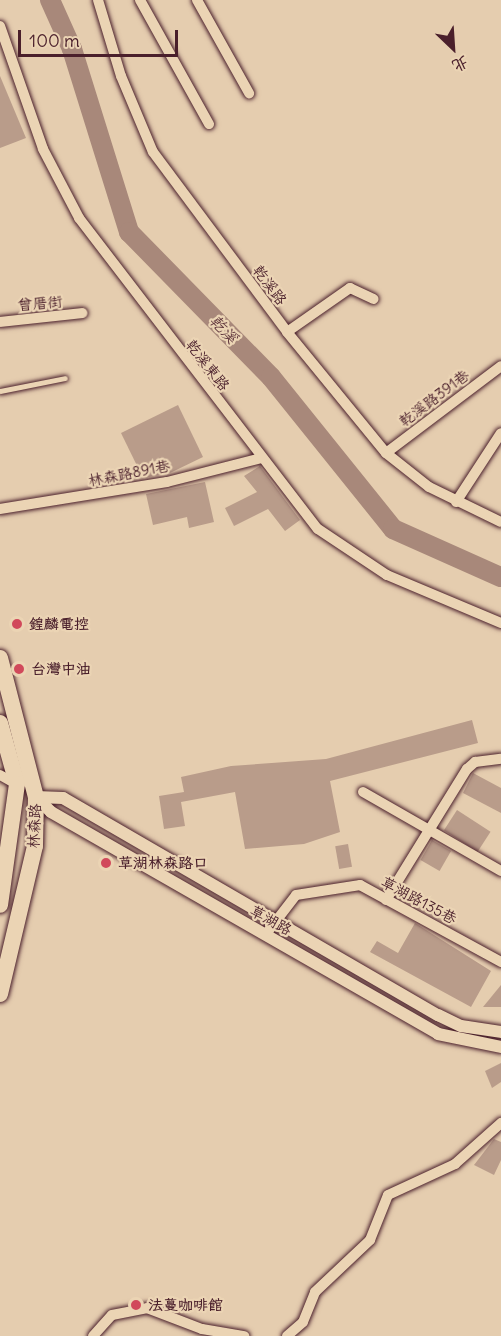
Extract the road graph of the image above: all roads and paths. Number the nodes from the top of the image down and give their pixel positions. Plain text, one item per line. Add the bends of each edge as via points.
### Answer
1 (98, 0) edge
2 (140, 0) edge
3 (196, 0) edge
4 (0, 26) edge
5 (249, 93) dead end
6 (208, 124) dead end
7 (374, 299) dead end
8 (83, 313) dead end
9 (0, 322) edge
10 (287, 332) junction
11 (501, 366) edge
12 (65, 378) dead end
13 (0, 391) edge
14 (501, 433) edge
15 (386, 453) junction
16 (262, 458) junction
17 (456, 502) junction
18 (0, 509) edge
19 (501, 522) edge
20 (501, 623) edge
21 (0, 658) edge
22 (0, 723) edge
23 (501, 759) edge
24 (0, 775) edge
25 (17, 784) junction
26 (363, 792) dead end
27 (36, 797) junction
28 (431, 831) junction
29 (501, 871) edge
30 (387, 900) junction
31 (0, 905) edge
32 (275, 923) junction
33 (266, 934) junction
34 (501, 962) edge
35 (0, 994) edge
36 (501, 1032) edge
37 (501, 1047) edge
38 (501, 1123) edge
39 (93, 1336) edge
40 (244, 1336) edge
41 (287, 1336) edge

1 - 10 street, 乾溪路 via 121,76 153,152
2 - 6 street
3 - 5 street
4 - 16 street, 乾溪東路 via 43,149 79,218
7 - 10 street via 350,288
8 - 9 street, 曾厝街
10 - 15 street, 乾溪路
11 - 15 street, 乾溪路391巷
12 - 13 lane via 17,392
14 - 17 street
15 - 17 street, 乾溪路
16 - 18 street, 林森路891巷 via 167,482
16 - 20 street, 乾溪東路 via 318,529 387,575
17 - 19 street, 乾溪路
21 - 27 main road, 林森路
22 - 25 main road, 林森路
23 - 28 street via 475,762 467,769
24 - 25 street, 草湖路
25 - 27 street, 草湖路
25 - 31 main road, 林森路
26 - 28 street
27 - 32 street, 草湖路 via 63,798
27 - 33 street, 草湖路 via 51,812
27 - 35 main road, 林森路 via 35,846
28 - 29 street
28 - 30 street
30 - 32 street, 草湖路135巷 via 360,885 339,885 296,895
30 - 34 street, 草湖路135巷
32 - 33 street, 草湖路135巷
32 - 36 street, 草湖路 via 438,1015 461,1026
33 - 37 street, 草湖路 via 438,1034
38 - 41 street via 455,1164 388,1195 370,1240 315,1292 303,1322
39 - 40 street via 112,1315 147,1308 202,1329

